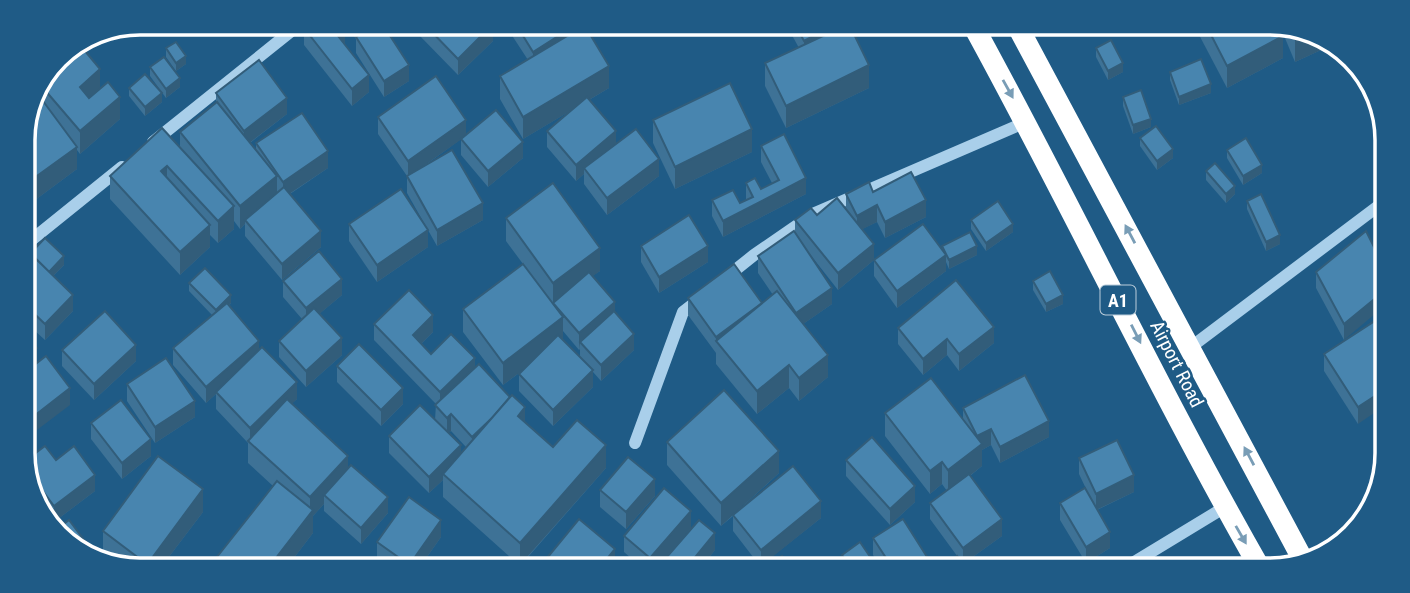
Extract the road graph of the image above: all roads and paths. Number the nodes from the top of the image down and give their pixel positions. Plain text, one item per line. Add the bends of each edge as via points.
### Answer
1 (286, 35) edge
2 (978, 35) edge
3 (1022, 35) edge
4 (1026, 122) junction
5 (141, 152) edge
6 (130, 160) edge
7 (1375, 209) edge
8 (35, 237) edge
9 (1191, 347) junction
10 (635, 443) dead end
11 (1225, 507) junction
12 (1299, 554) edge
13 (1141, 558) edge
14 (1254, 558) edge

1 - 5 street
2 -> 4 highway, Airport Road / A1
9 -> 3 highway, Airport Road / A1
4 - 10 street via 815,213 684,312
4 -> 11 highway, Airport Road / A1
6 - 8 street
7 - 9 street
12 -> 9 highway, Airport Road / A1
11 - 13 street
11 -> 14 highway, Airport Road / A1

